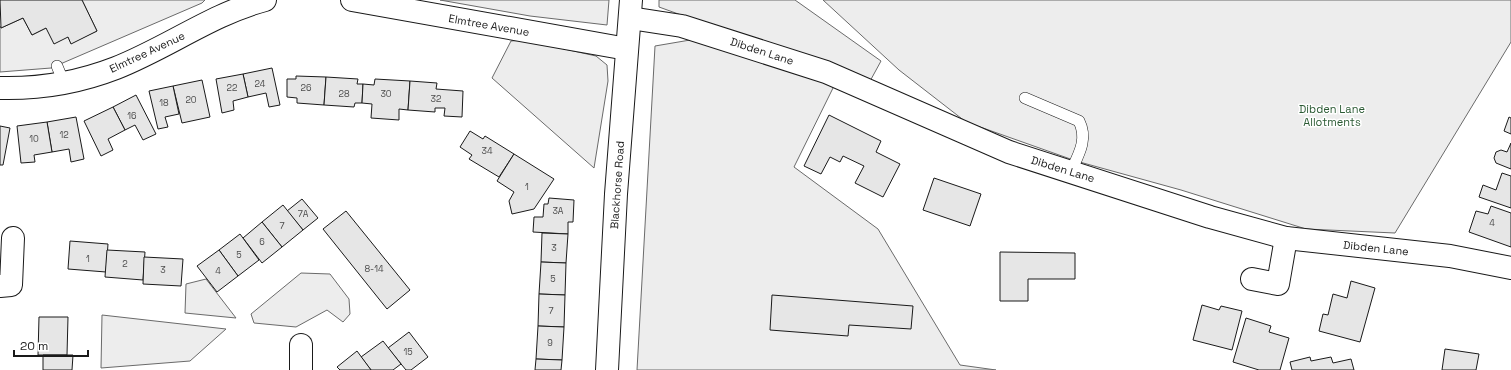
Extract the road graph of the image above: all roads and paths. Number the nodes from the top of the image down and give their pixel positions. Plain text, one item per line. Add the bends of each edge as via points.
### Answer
1 (265, 0) edge
2 (352, 0) edge
3 (630, 9) edge
4 (627, 49) junction
5 (0, 88) edge
6 (1025, 98) dead end
7 (1071, 171) junction
8 (13, 238) dead end
9 (1286, 238) junction
10 (1511, 268) edge
11 (1252, 279) dead end
12 (0, 286) edge
13 (301, 345) dead end
14 (301, 370) edge
15 (607, 370) edge

1 - 5 street, Elmtree Avenue via 242,6 116,68 60,75 16,88
2 - 4 street, Elmtree Avenue
3 - 4 street, Blackhorse Road
3 - 7 street, Dibden Lane via 826,72 1009,152
4 - 15 street, Blackhorse Road
6 - 7 lane via 1079,121 1084,131 1083,140
7 - 9 street, Dibden Lane via 1210,217
8 - 12 street via 11,285
9 - 10 street, Dibden Lane via 1450,256
9 - 11 street via 1278,284
13 - 14 street

